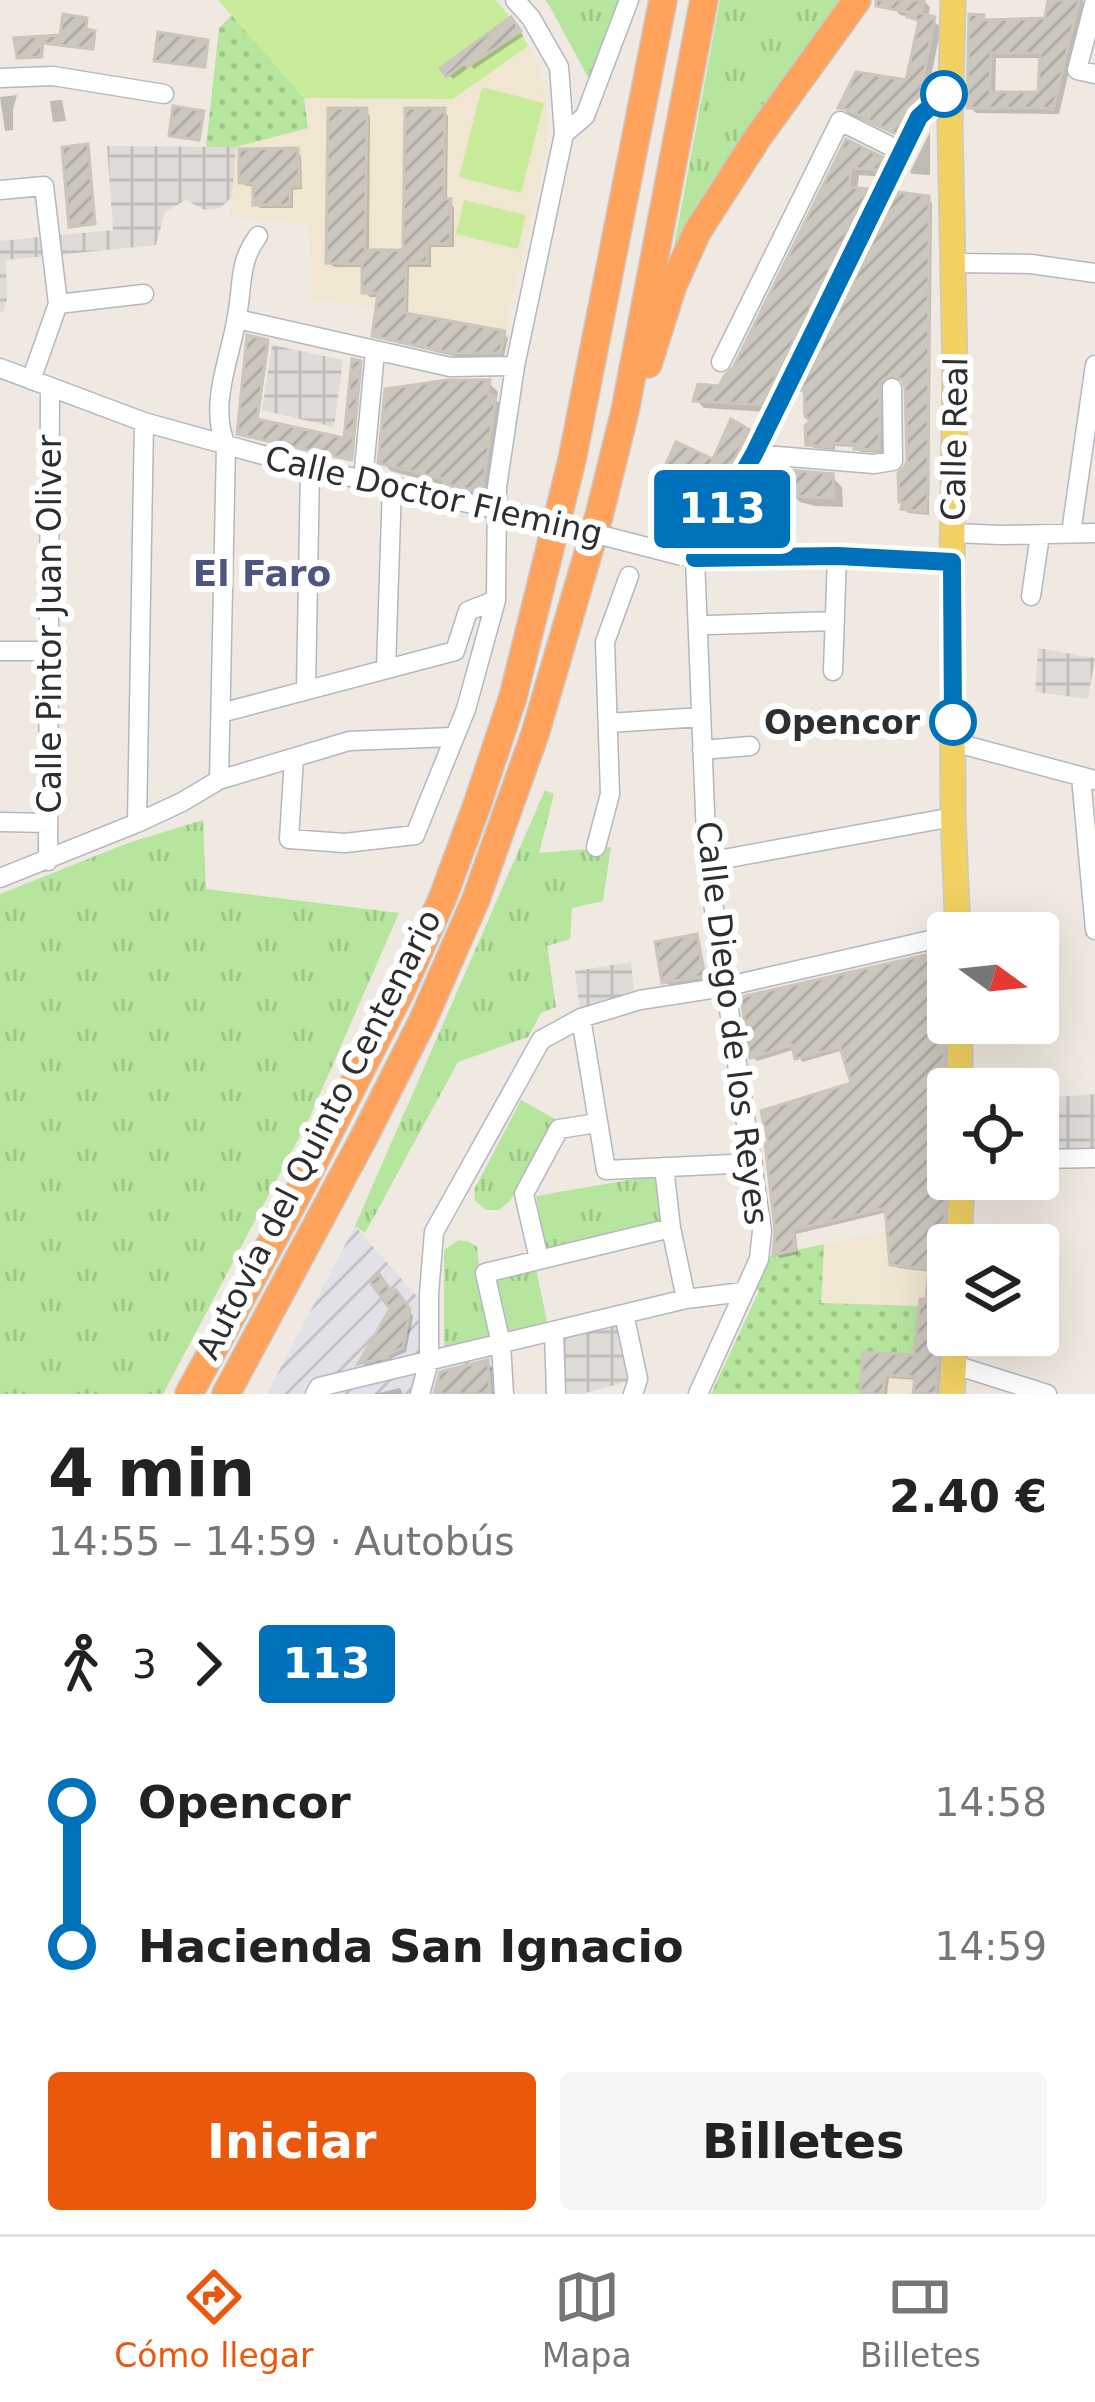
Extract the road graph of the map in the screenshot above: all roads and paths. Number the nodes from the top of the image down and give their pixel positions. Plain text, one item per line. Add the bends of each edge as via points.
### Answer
1 (515, 0) edge
2 (629, 0) edge
3 (663, 0) edge
4 (704, 0) edge
5 (856, 0) edge
6 (869, 0) edge
7 (1094, 0) edge
8 (952, 8) edge
9 (833, 32) junction
10 (1086, 72) edge
11 (0, 78) edge
12 (950, 89) junction
13 (164, 94) dead end
14 (919, 117) junction
15 (950, 127) junction
16 (564, 134) junction
17 (902, 152) junction
18 (0, 190) edge
19 (258, 236) dead end
20 (953, 263) junction
21 (1095, 273) edge
22 (145, 294) dead end
23 (58, 304) junction
24 (237, 319) junction
25 (375, 352) junction
26 (721, 362) dead end
27 (1095, 365) edge
28 (515, 366) junction
29 (0, 368) edge
30 (31, 380) junction
31 (50, 388) junction
32 (892, 388) dead end
33 (625, 411) junction
34 (1092, 416) edge
35 (143, 422) junction
36 (226, 445) junction
37 (754, 454) junction
38 (310, 468) junction
39 (363, 480) junction
40 (392, 487) junction
41 (506, 512) junction
42 (953, 532) junction
43 (1070, 533) junction
44 (1095, 533) edge
45 (1040, 536) junction
46 (838, 556) junction
47 (689, 557) junction
48 (952, 562) junction
49 (629, 576) dead end
50 (1031, 596) dead end
51 (496, 600) junction
52 (835, 621) junction
53 (708, 625) dead end
54 (49, 650) junction
55 (0, 651) edge
56 (386, 668) junction
57 (833, 671) dead end
58 (306, 688) junction
59 (220, 713) junction
60 (701, 717) junction
61 (608, 723) junction
62 (453, 737) junction
63 (953, 742) junction
64 (750, 746) dead end
65 (702, 749) junction
66 (294, 758) junction
67 (1088, 778) edge
68 (219, 779) junction
69 (953, 817) junction
70 (0, 822) edge
71 (48, 823) junction
72 (137, 823) junction
73 (596, 847) dead end
74 (48, 861) junction
75 (706, 862) junction
76 (0, 878) edge
77 (957, 912) edge
78 (1095, 930) edge
79 (927, 940) edge
80 (724, 987) junction
81 (581, 1018) junction
82 (597, 1123) junction
83 (1095, 1158) edge
84 (1059, 1159) edge
85 (753, 1162) junction
86 (664, 1167) junction
87 (670, 1228) junction
88 (539, 1259) junction
89 (743, 1292) junction
90 (686, 1299) junction
91 (624, 1314) junction
92 (554, 1332) junction
93 (500, 1344) junction
94 (955, 1356) edge
95 (429, 1360) junction
96 (955, 1365) junction
97 (189, 1394) edge
98 (226, 1394) edge
99 (315, 1394) edge
100 (420, 1394) edge
101 (504, 1394) edge
102 (556, 1394) edge
103 (633, 1394) edge
104 (698, 1394) edge
105 (952, 1394) edge
106 (1047, 1394) edge

1 - 16 street via 559,68
2 - 16 street via 585,116
3 - 97 highway, Autovía del Quinto Centenario via 567,481 477,805 401,992
4 - 33 highway, Autovía del Quinto Centenario
5 - 9 highway
6 - 9 highway
7 - 10 street
8 - 12 main road, Calle Real
9 - 33 highway via 697,232
11 - 13 street via 53,76
12 - 14 street
12 - 15 main road, Calle Real
14 - 15 street via 938,113
14 - 17 street
15 - 20 main road, Calle Real
16 - 28 street
17 - 26 street via 840,121
17 - 37 street
18 - 23 street via 44,186
19 - 24 street via 244,254
20 - 21 street
20 - 42 main road, Calle Real
22 - 23 street
23 - 30 street
24 - 25 street
24 - 36 street via 223,373
25 - 28 street via 450,367
25 - 39 street
27 - 34 street
28 - 41 street via 497,488
29 - 30 street, Calle Doctor Fleming
30 - 31 street, Calle Doctor Fleming
31 - 35 street, Calle Doctor Fleming
31 - 54 street, Calle Pintor Juan Oliver
32 - 37 street via 893,461
33 - 98 highway, Autovía del Quinto Centenario via 535,734 476,899 363,1139
34 - 43 street
35 - 36 street, Calle Doctor Fleming
35 - 72 street
36 - 38 street, Calle Doctor Fleming
36 - 59 street
37 - 47 street
38 - 39 street, Calle Doctor Fleming
38 - 58 street
39 - 40 street, Calle Doctor Fleming
40 - 41 street, Calle Doctor Fleming
40 - 56 street
41 - 47 street, Calle Doctor Fleming, bridge
41 - 51 street
42 - 45 street
42 - 48 main road, Calle Real
43 - 44 street
43 - 45 street
45 - 50 street
46 - 47 street, Calle Doctor Fleming
46 - 48 street, Calle Doctor Fleming
46 - 52 street
47 - 60 street, Calle Diego de los Reyes
48 - 63 main road, Calle Real
49 - 61 street via 605,642
51 - 56 street via 467,611 455,651
51 - 62 street
52 - 53 street
52 - 57 street
54 - 55 street
54 - 71 street, Calle Pintor Juan Oliver
56 - 58 street
58 - 59 street
59 - 68 street
60 - 61 street
60 - 65 street, Calle Diego de los Reyes
61 - 73 street via 610,794
62 - 66 street via 349,741
62 - 66 street via 415,835 289,838
63 - 67 street
63 - 69 main road, Calle Real
64 - 65 street
65 - 75 street, Calle Diego de los Reyes
66 - 68 street
67 - 78 street
68 - 72 street
69 - 75 street
69 - 77 main road, Calle Real
70 - 71 street
71 - 74 street, Calle Pintor Juan Oliver
72 - 74 street
74 - 76 street
75 - 80 street, Calle Diego de los Reyes
79 - 80 street
80 - 81 street
80 - 85 street, Calle Diego de los Reyes
81 - 82 street
81 - 95 street via 541,1040 434,1232
82 - 86 street via 606,1170
82 - 88 street via 559,1129 524,1194
83 - 84 street
85 - 86 street
85 - 89 street, Calle Diego de los Reyes via 762,1231
86 - 87 street
87 - 88 street
87 - 90 street
88 - 93 street via 484,1273
89 - 90 street
89 - 104 street, Calle Diego de los Reyes
90 - 91 street
91 - 92 street
91 - 103 street via 638,1379
92 - 93 street
92 - 102 street
93 - 95 street
93 - 101 street
94 - 96 main road
95 - 99 street
95 - 100 street
96 - 105 main road
96 - 106 street

